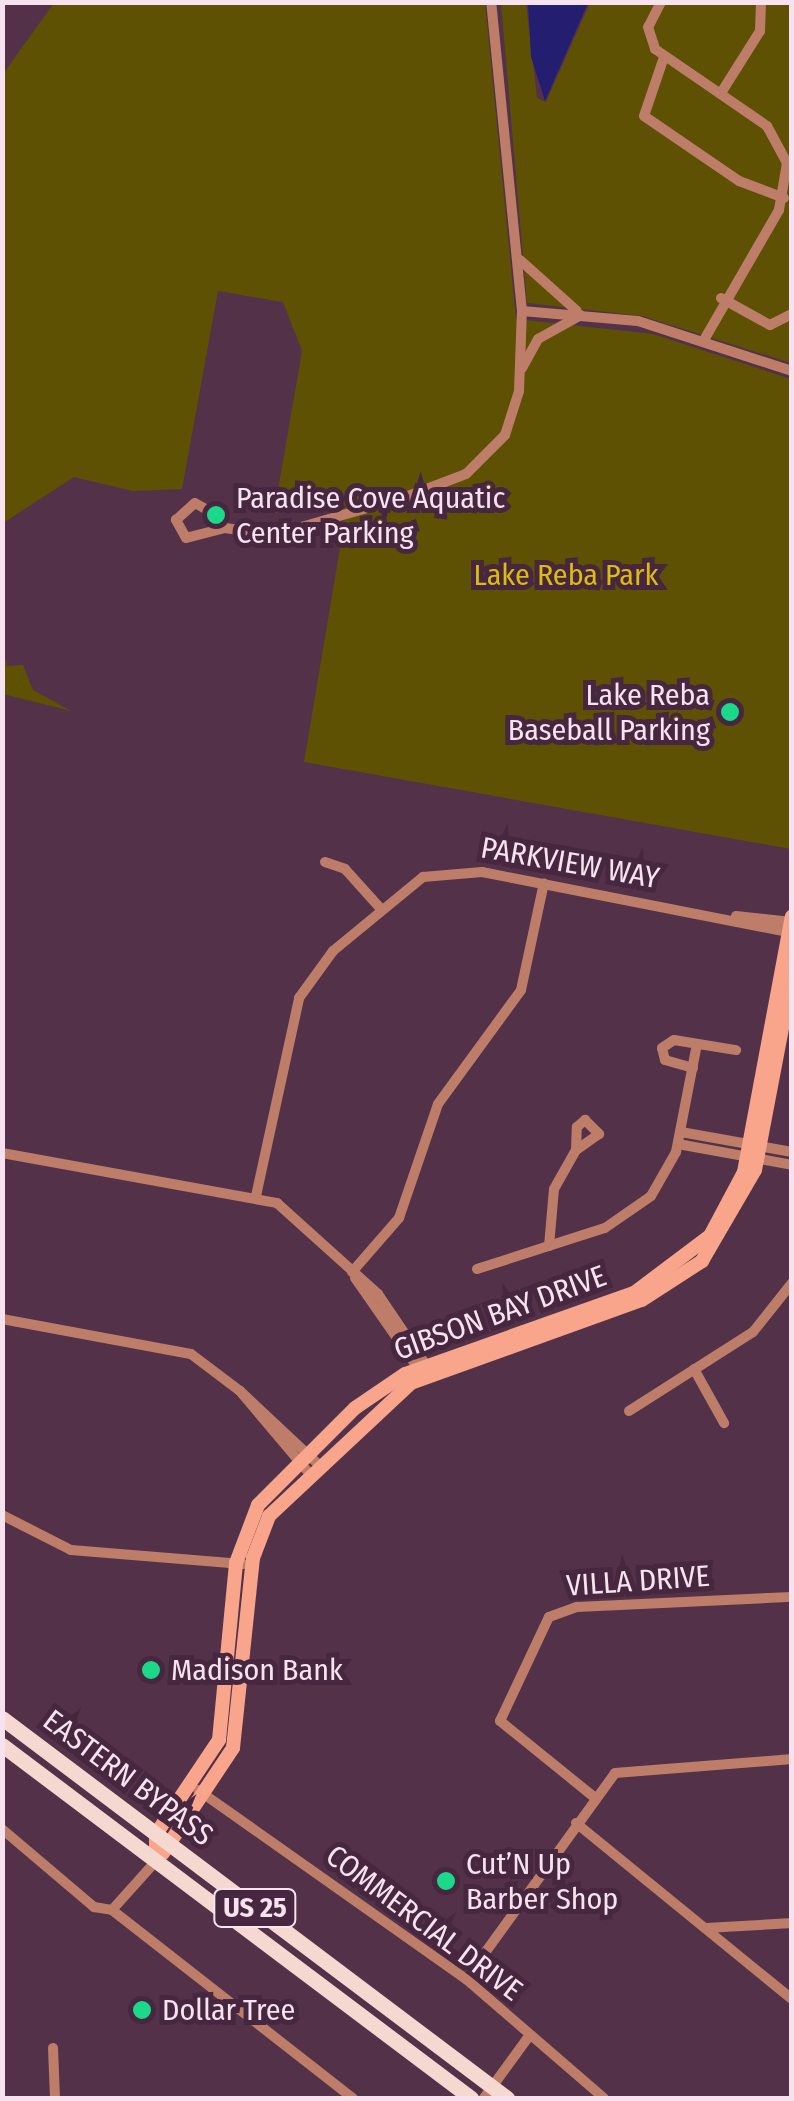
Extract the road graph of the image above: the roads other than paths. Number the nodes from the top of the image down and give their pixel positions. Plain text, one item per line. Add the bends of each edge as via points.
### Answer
1 (491, 2) edge
2 (662, 2) edge
3 (761, 2) edge
4 (664, 57) junction
5 (721, 93) junction
6 (787, 193) edge
7 (520, 259) junction
8 (721, 298) junction
9 (522, 311) junction
10 (582, 314) junction
11 (792, 314) edge
12 (704, 340) junction
13 (521, 370) junction
14 (792, 371) edge
15 (225, 528) junction
16 (325, 862) dead end
17 (544, 884) junction
18 (382, 909) junction
19 (791, 925) edge
20 (792, 976) edge
21 (697, 1044) junction
22 (736, 1050) dead end
23 (693, 1068) junction
24 (680, 1138) junction
25 (576, 1150) dead end
26 (754, 1151) junction
27 (792, 1152) edge
28 (2, 1153) edge
29 (792, 1165) edge
30 (256, 1196) junction
31 (550, 1246) junction
32 (477, 1269) dead end
33 (352, 1272) junction
34 (792, 1283) edge
35 (2, 1319) edge
36 (694, 1369) junction
37 (425, 1370) junction
38 (629, 1410) dead end
39 (724, 1423) dead end
40 (302, 1456) junction
41 (314, 1468) junction
42 (2, 1515) edge
43 (236, 1563) junction
44 (252, 1565) junction
45 (792, 1597) edge
46 (2, 1718) edge
47 (2, 1745) edge
48 (792, 1760) edge
49 (200, 1791) junction
50 (594, 1797) junction
51 (576, 1823) junction
52 (2, 1829) edge
53 (163, 1839) junction
54 (156, 1861) junction
55 (112, 1910) junction
56 (792, 1923) edge
57 (706, 1928) junction
58 (466, 1979) junction
59 (792, 1999) edge
60 (529, 2036) junction
61 (54, 2048) dead end
62 (488, 2093) edge
63 (55, 2098) edge
64 (353, 2098) edge
65 (471, 2098) edge
66 (507, 2098) edge
67 (604, 2098) edge

1 - 7 street
2 - 4 street via 648,35
3 - 5 street via 760,30
4 - 5 street
4 - 6 street via 644,116 740,181
5 - 6 street via 775,135
6 - 8 street
7 - 9 street
7 - 10 street
8 - 11 street via 770,325
8 - 12 street
9 - 10 street
9 - 13 street
10 - 12 street
10 - 13 street via 538,339
12 - 14 street
13 - 15 street via 505,435 466,474 300,530
15 - 15 street via 193,540 177,528 178,514 201,504
16 - 18 street via 345,869
17 - 18 street, PARKVIEW WAY via 436,872
17 - 19 street, PARKVIEW WAY
17 - 33 street via 521,990 438,1104 399,1218
18 - 30 street, PARKVIEW WAY via 299,998
19 - 26 street, GIBSON BAY DRIVE
20 - 26 street, GIBSON BAY DRIVE
21 - 22 street
21 - 23 street
21 - 23 street via 669,1041 661,1052
23 - 24 street
24 - 26 street
24 - 31 street via 642,1205
25 - 31 street via 554,1188
26 - 27 street
26 - 29 street
26 - 37 street, GIBSON BAY DRIVE via 725,1234 674,1283
28 - 30 street
30 - 33 street via 290,1211
31 - 32 street
33 - 37 street via 404,1324
34 - 36 street via 754,1332
35 - 40 street via 178,1349 240,1391
36 - 38 street
36 - 39 street
37 - 40 street, GIBSON BAY DRIVE
37 - 41 street, GIBSON BAY DRIVE
40 - 41 street
40 - 43 street, GIBSON BAY DRIVE via 258,1504
41 - 44 street, GIBSON BAY DRIVE via 269,1516
42 - 43 street via 71,1550
43 - 44 street
43 - 49 street, GIBSON BAY DRIVE via 222,1726
44 - 49 street, GIBSON BAY DRIVE via 238,1732
45 - 50 street, VILLA DRIVE via 549,1616 502,1707 502,1726
46 - 53 main road, EASTERN BYPASS / US 25
47 - 54 main road, EASTERN BYPASS / US 25
48 - 50 street via 625,1769
49 - 53 street, GIBSON BAY DRIVE
49 - 58 street, COMMERCIAL DRIVE
50 - 51 street
51 - 57 street
51 - 58 street
52 - 55 street via 79,1899
53 - 54 street, GIBSON BAY DRIVE
53 - 62 main road, EASTERN BYPASS / US 25
54 - 55 street
54 - 65 main road, EASTERN BYPASS / US 25
55 - 64 street
56 - 57 street
57 - 59 street
58 - 60 street, COMMERCIAL DRIVE
60 - 62 street
60 - 67 street, COMMERCIAL DRIVE
61 - 63 street
62 - 66 main road, EASTERN BYPASS / US 25

